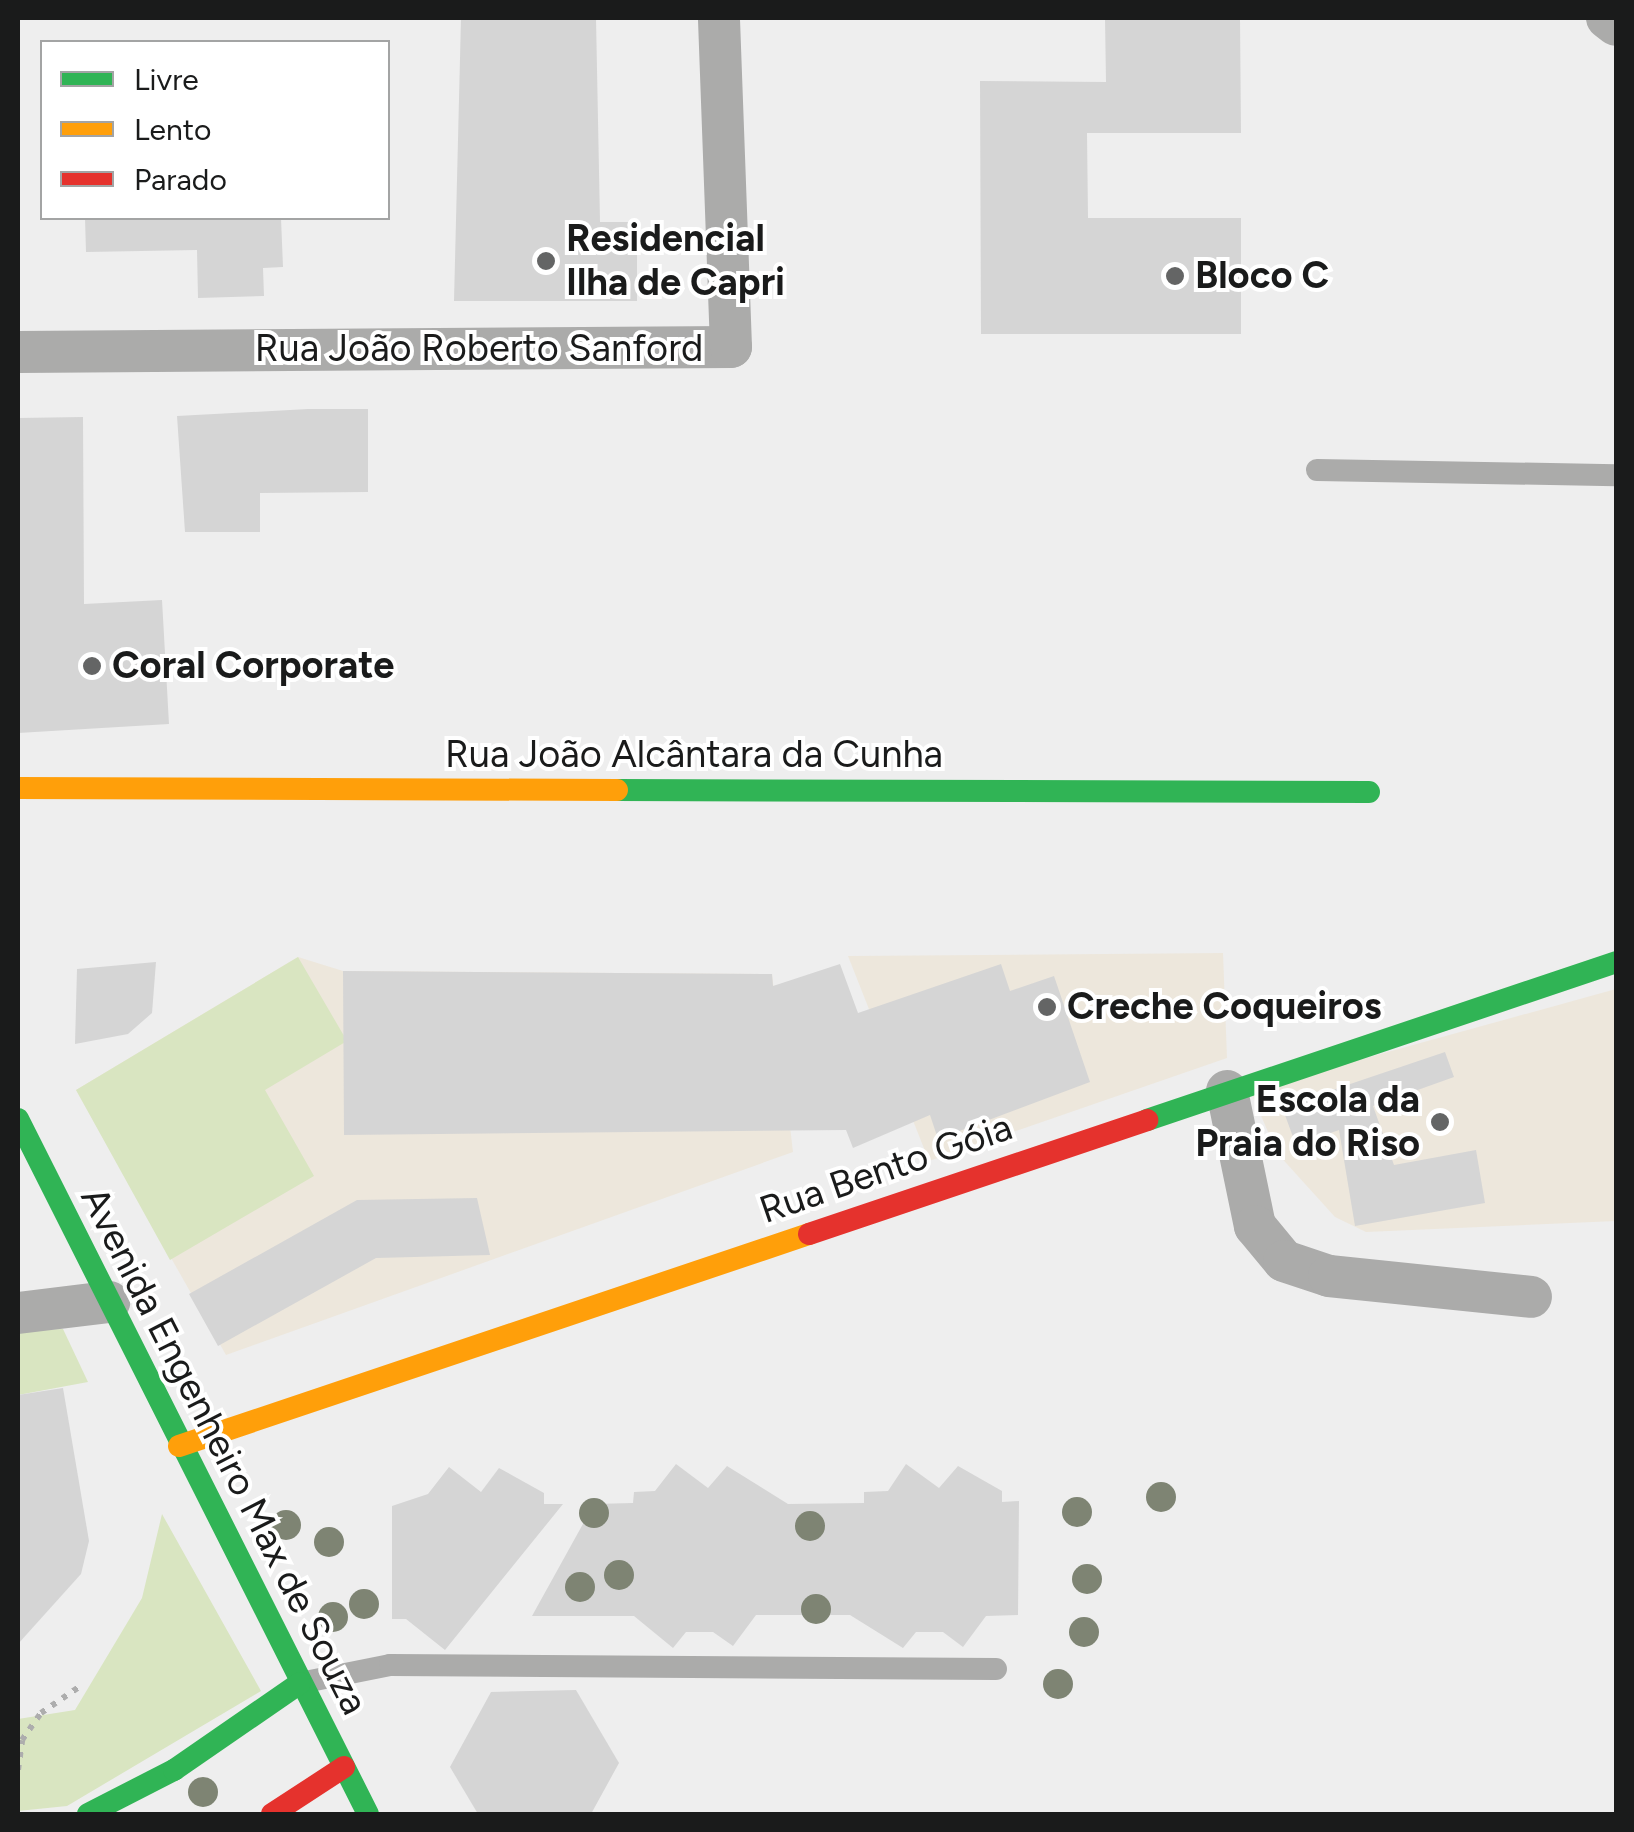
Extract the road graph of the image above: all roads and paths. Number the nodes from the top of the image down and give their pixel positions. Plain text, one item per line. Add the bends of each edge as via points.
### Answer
1 (719, 18) edge
2 (1608, 18) edge
3 (1616, 25) edge
4 (18, 352) edge
5 (1317, 470) dead end
6 (1616, 475) edge
7 (18, 788) edge
8 (1370, 792) dead end
9 (1616, 962) edge
10 (1227, 1090) junction
11 (18, 1119) edge
12 (1531, 1297) dead end
13 (108, 1302) junction
14 (18, 1313) edge
15 (179, 1446) junction
16 (996, 1669) dead end
17 (300, 1683) junction
18 (78, 1686) dead end
19 (344, 1767) junction
20 (18, 1770) edge
21 (88, 1814) edge
22 (272, 1814) edge
23 (368, 1814) edge

1 - 4 street, Rua João Roberto Sanford via 731,347
2 - 3 street
5 - 6 lane
7 - 8 street, Rua João Alcântara da Cunha
9 - 10 street, Rua Bento Góia
10 - 12 street via 1255,1226 1284,1260 1329,1276
10 - 15 street, Rua Bento Góia
11 - 13 street, Avenida Engenheiro Max de Souza
13 - 14 street
13 - 15 street, Avenida Engenheiro Max de Souza
15 - 17 street, Avenida Engenheiro Max de Souza
16 - 17 lane via 390,1665
17 - 19 street, Avenida Engenheiro Max de Souza
17 - 21 street
18 - 20 path via 41,1713 22,1740
19 - 22 street
19 - 23 street, Avenida Engenheiro Max de Souza

